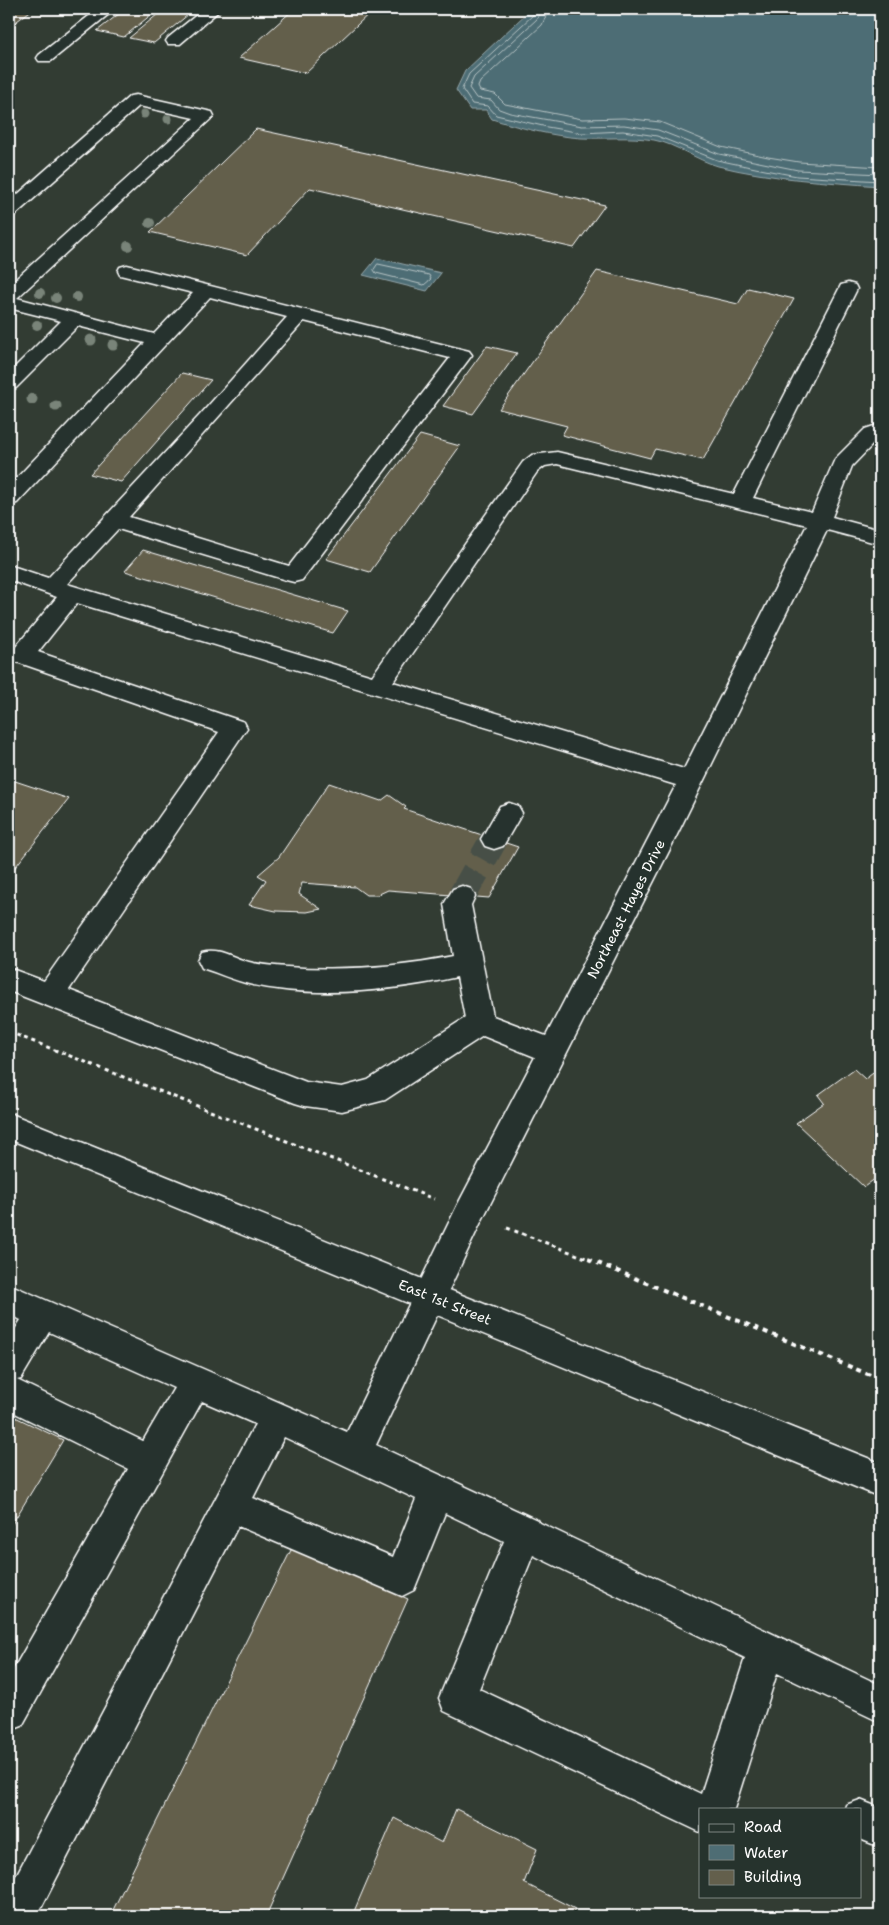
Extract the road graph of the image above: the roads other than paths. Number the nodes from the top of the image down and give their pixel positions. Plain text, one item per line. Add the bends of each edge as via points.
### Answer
1 (107, 9) edge
2 (212, 9) edge
3 (174, 41) dead end
4 (45, 58) dead end
5 (17, 194) edge
6 (9, 211) edge
7 (127, 271) dead end
8 (848, 289) dead end
9 (206, 290) junction
10 (9, 295) edge
11 (9, 302) edge
12 (300, 314) junction
13 (74, 319) junction
14 (158, 341) junction
15 (9, 384) edge
16 (880, 430) edge
17 (9, 498) edge
18 (740, 502) junction
19 (114, 520) junction
20 (820, 521) junction
21 (880, 538) edge
22 (9, 572) edge
23 (62, 590) junction
24 (378, 686) junction
25 (690, 780) junction
26 (509, 813) dead end
27 (494, 839) tunnel mouth
28 (459, 900) tunnel mouth
29 (212, 960) dead end
30 (468, 964) junction
31 (9, 979) edge
32 (50, 996) junction
33 (480, 1023) junction
34 (553, 1051) junction
35 (9, 1126) edge
36 (429, 1296) junction
37 (9, 1299) edge
38 (42, 1314) junction
39 (9, 1368) edge
40 (195, 1382) junction
41 (9, 1392) edge
42 (277, 1417) junction
43 (355, 1452) junction
44 (150, 1462) junction
45 (880, 1480) edge
46 (437, 1490) junction
47 (231, 1506) junction
48 (525, 1532) junction
49 (766, 1649) junction
50 (880, 1704) edge
51 (9, 1712) edge
52 (714, 1808) edge
53 (699, 1813) edge
54 (862, 1820) edge
55 (880, 1828) edge
56 (16, 1916) edge

1 - 4 street
2 - 3 street
5 - 6 street
5 - 10 street via 136,100 206,116
7 - 9 street
8 - 18 street
9 - 12 street
9 - 14 street
11 - 13 street
12 - 19 street
12 - 19 street via 462,355 294,574
13 - 14 street
13 - 15 street
14 - 17 street
16 - 20 street, Northeast Hayes Drive via 872,433 842,464
18 - 20 street
18 - 24 street via 557,458 539,460 530,467
19 - 23 street
20 - 21 street
20 - 25 street, Northeast Hayes Drive
22 - 23 street
23 - 24 street
23 - 32 street via 22,654 235,728
24 - 25 street
25 - 34 street, Northeast Hayes Drive
26 - 27 street
28 - 30 street
29 - 30 street via 249,973 349,981 414,975
30 - 33 street
31 - 32 street
32 - 33 street via 305,1094 342,1099 375,1091
33 - 34 street
34 - 36 street, Northeast Hayes Drive
35 - 36 street, East 1st Street
36 - 43 street, Northeast Hayes Drive
36 - 45 street, East 1st Street
37 - 38 street
38 - 39 street
38 - 40 street
40 - 42 street
40 - 44 street
41 - 44 street
42 - 43 street
42 - 47 street
43 - 46 street
44 - 51 street
46 - 47 street via 402,1578
46 - 48 street
47 - 56 street
48 - 49 street
48 - 53 street via 457,1698
49 - 50 street
49 - 52 street
54 - 55 street

